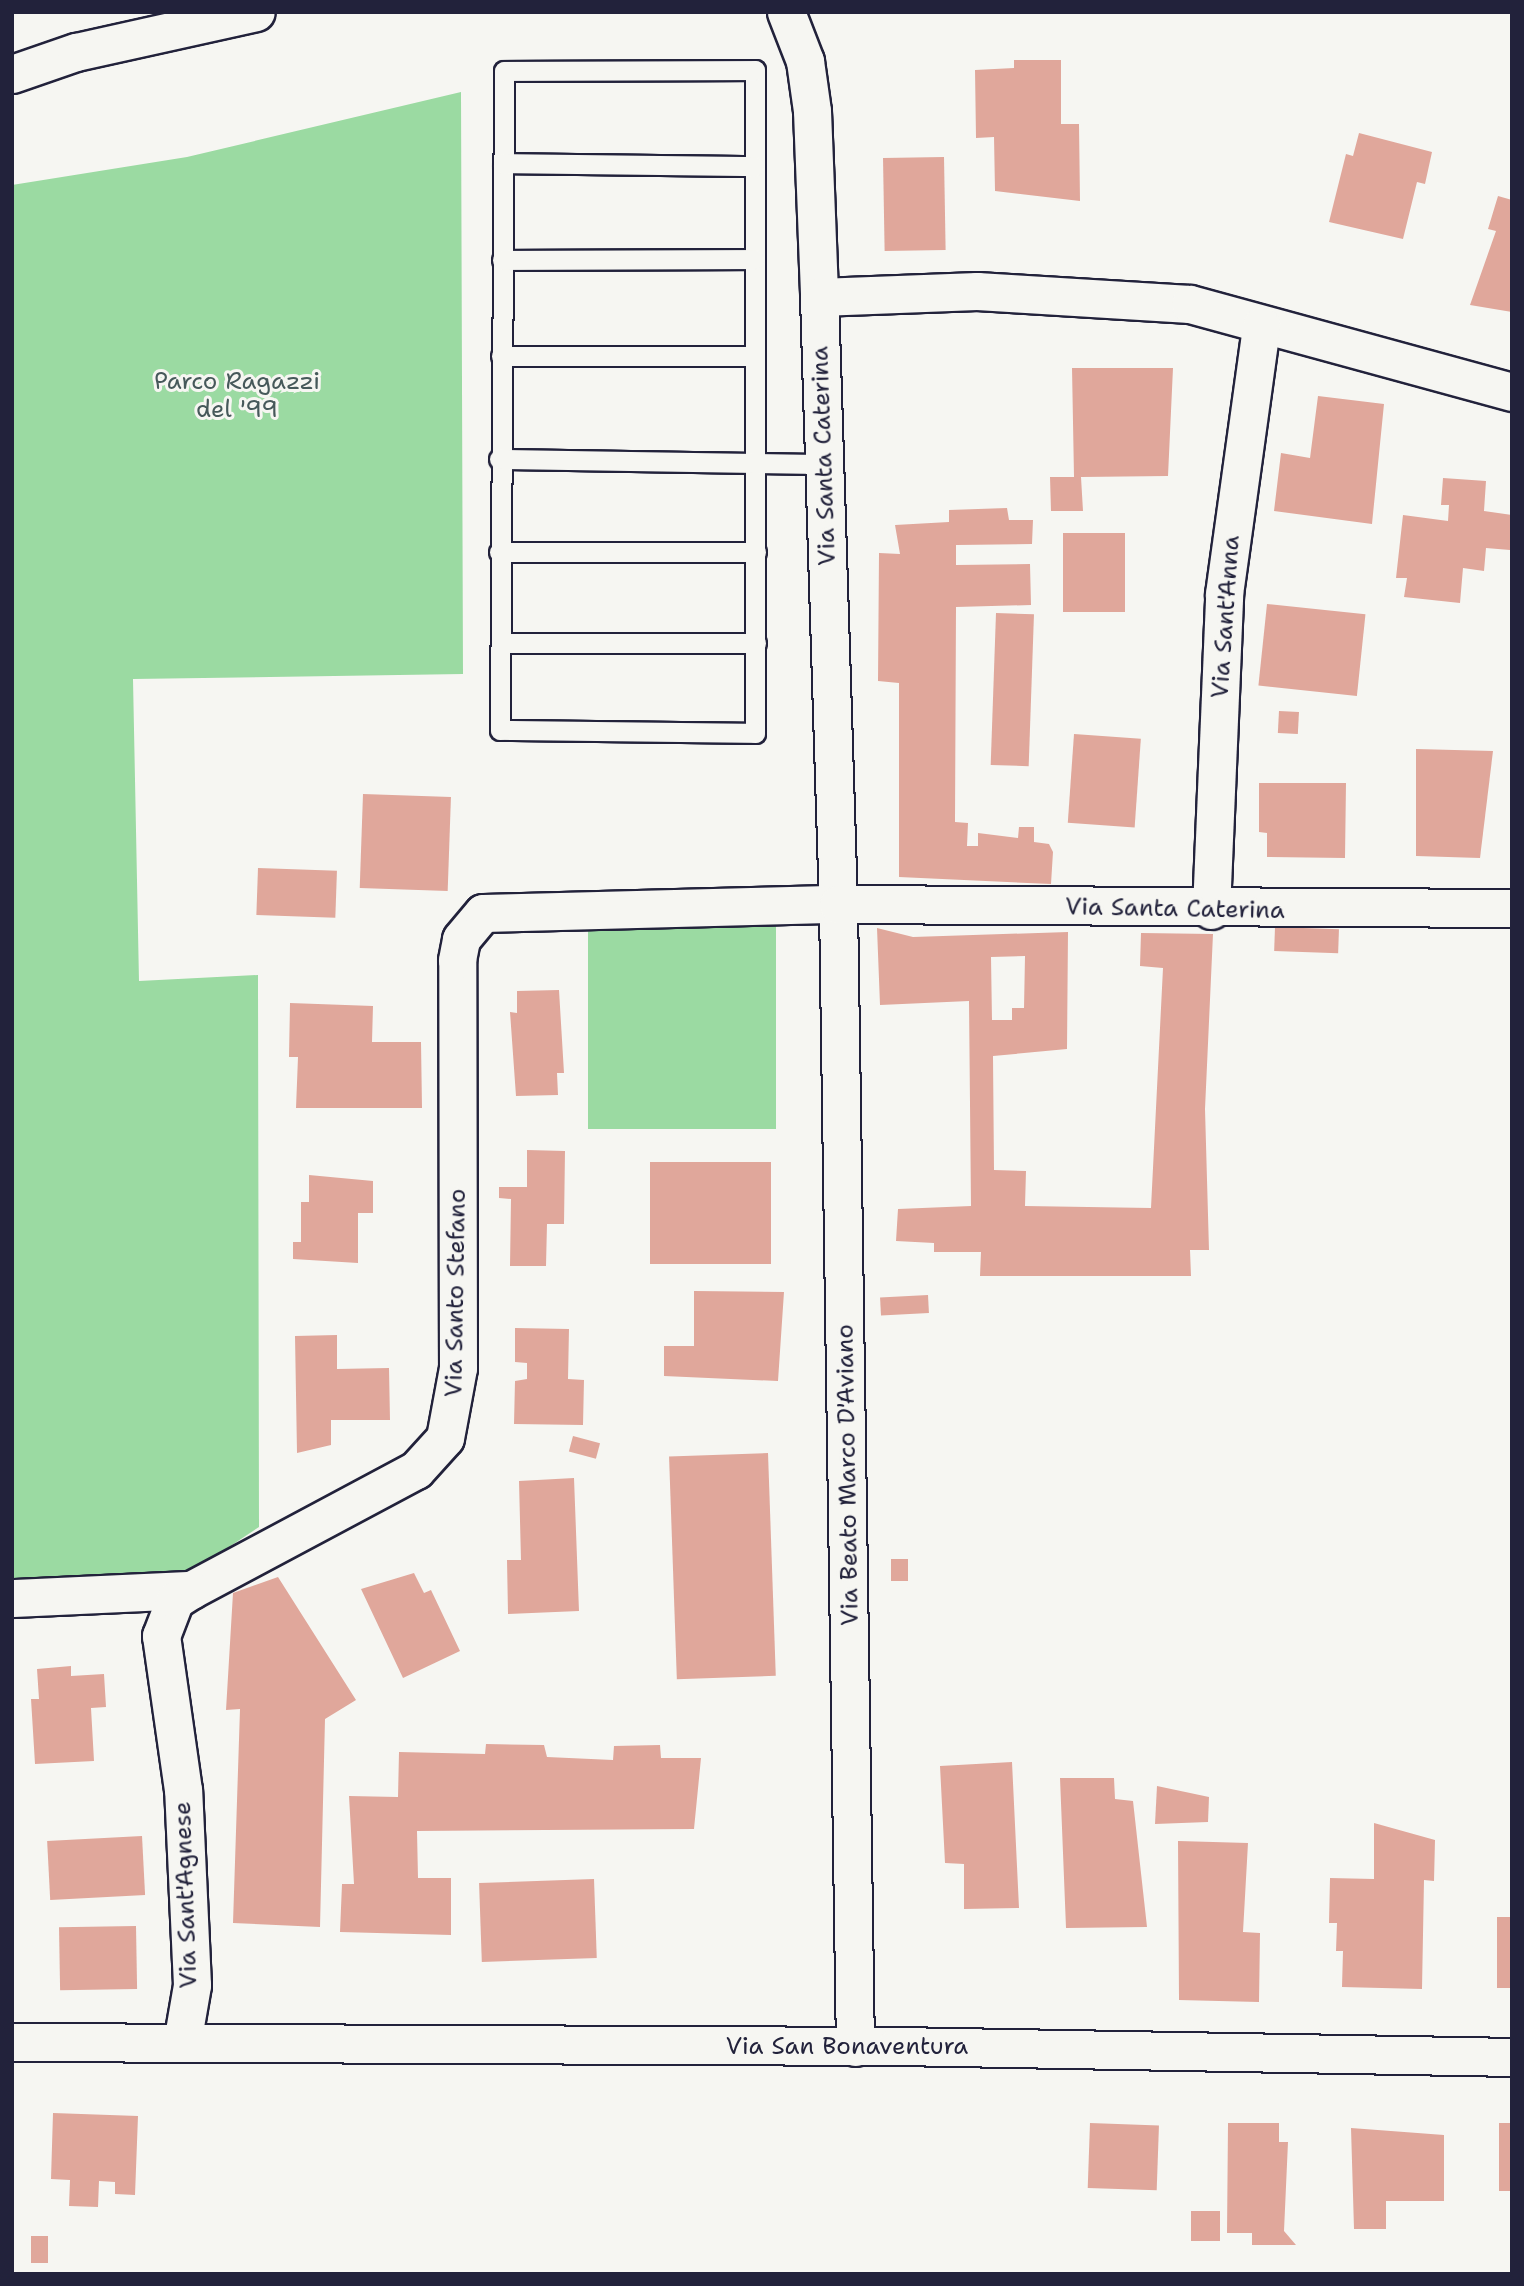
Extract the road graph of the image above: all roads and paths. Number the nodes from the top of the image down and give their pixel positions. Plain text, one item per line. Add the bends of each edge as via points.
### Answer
1 (256, 12) edge
2 (786, 12) edge
3 (12, 74) edge
4 (503, 163) junction
5 (754, 166) junction
6 (754, 259) junction
7 (502, 260) junction
8 (819, 297) junction
9 (1261, 326) junction
10 (501, 356) junction
11 (754, 356) junction
12 (1512, 392) edge
13 (499, 458) junction
14 (755, 460) junction
15 (824, 464) junction
16 (499, 552) junction
17 (756, 552) junction
18 (501, 643) junction
19 (756, 643) junction
20 (838, 904) junction
21 (1512, 908) edge
22 (1211, 910) junction
23 (471, 925) joint
24 (191, 1590) junction
25 (12, 1598) edge
26 (12, 2042) edge
27 (182, 2043) junction
28 (855, 2047) junction
29 (1512, 2057) edge

1 - 3 street via 76,52
2 - 8 street, Via Santa Caterina via 805,61 811,111
4 - 5 lane
4 - 5 lane via 504,71 755,70
4 - 7 lane
5 - 6 lane
6 - 7 lane
6 - 11 lane
7 - 10 lane
8 - 9 street via 977,291 1115,295 1189,304
8 - 15 street, Via Santa Caterina
9 - 12 street
9 - 22 street, Via Sant'Anna via 1224,594
10 - 11 lane
10 - 13 lane
11 - 14 lane
13 - 14 lane
13 - 16 lane
14 - 15 lane
14 - 17 lane
15 - 20 street, Via Santa Caterina
16 - 17 lane
16 - 18 lane
17 - 19 lane
18 - 19 lane
18 - 19 lane via 500,730 755,733
20 - 22 street, Via Santa Caterina
20 - 23 street, Via Santa Caterina via 502,909
20 - 28 street, Via Beato Marco D'Aviano
21 - 22 street, Via Santa Caterina
23 - 24 street, Via Santo Stefano via 457,960 458,1368 445,1438 416,1470
24 - 25 street, Via Santo Stefano
24 - 27 street, Via Sant'Agnese via 175,1600 160,1636 183,1790 192,1985
26 - 27 street
27 - 28 street, Via San Bonaventura
28 - 29 street, Via San Bonaventura

